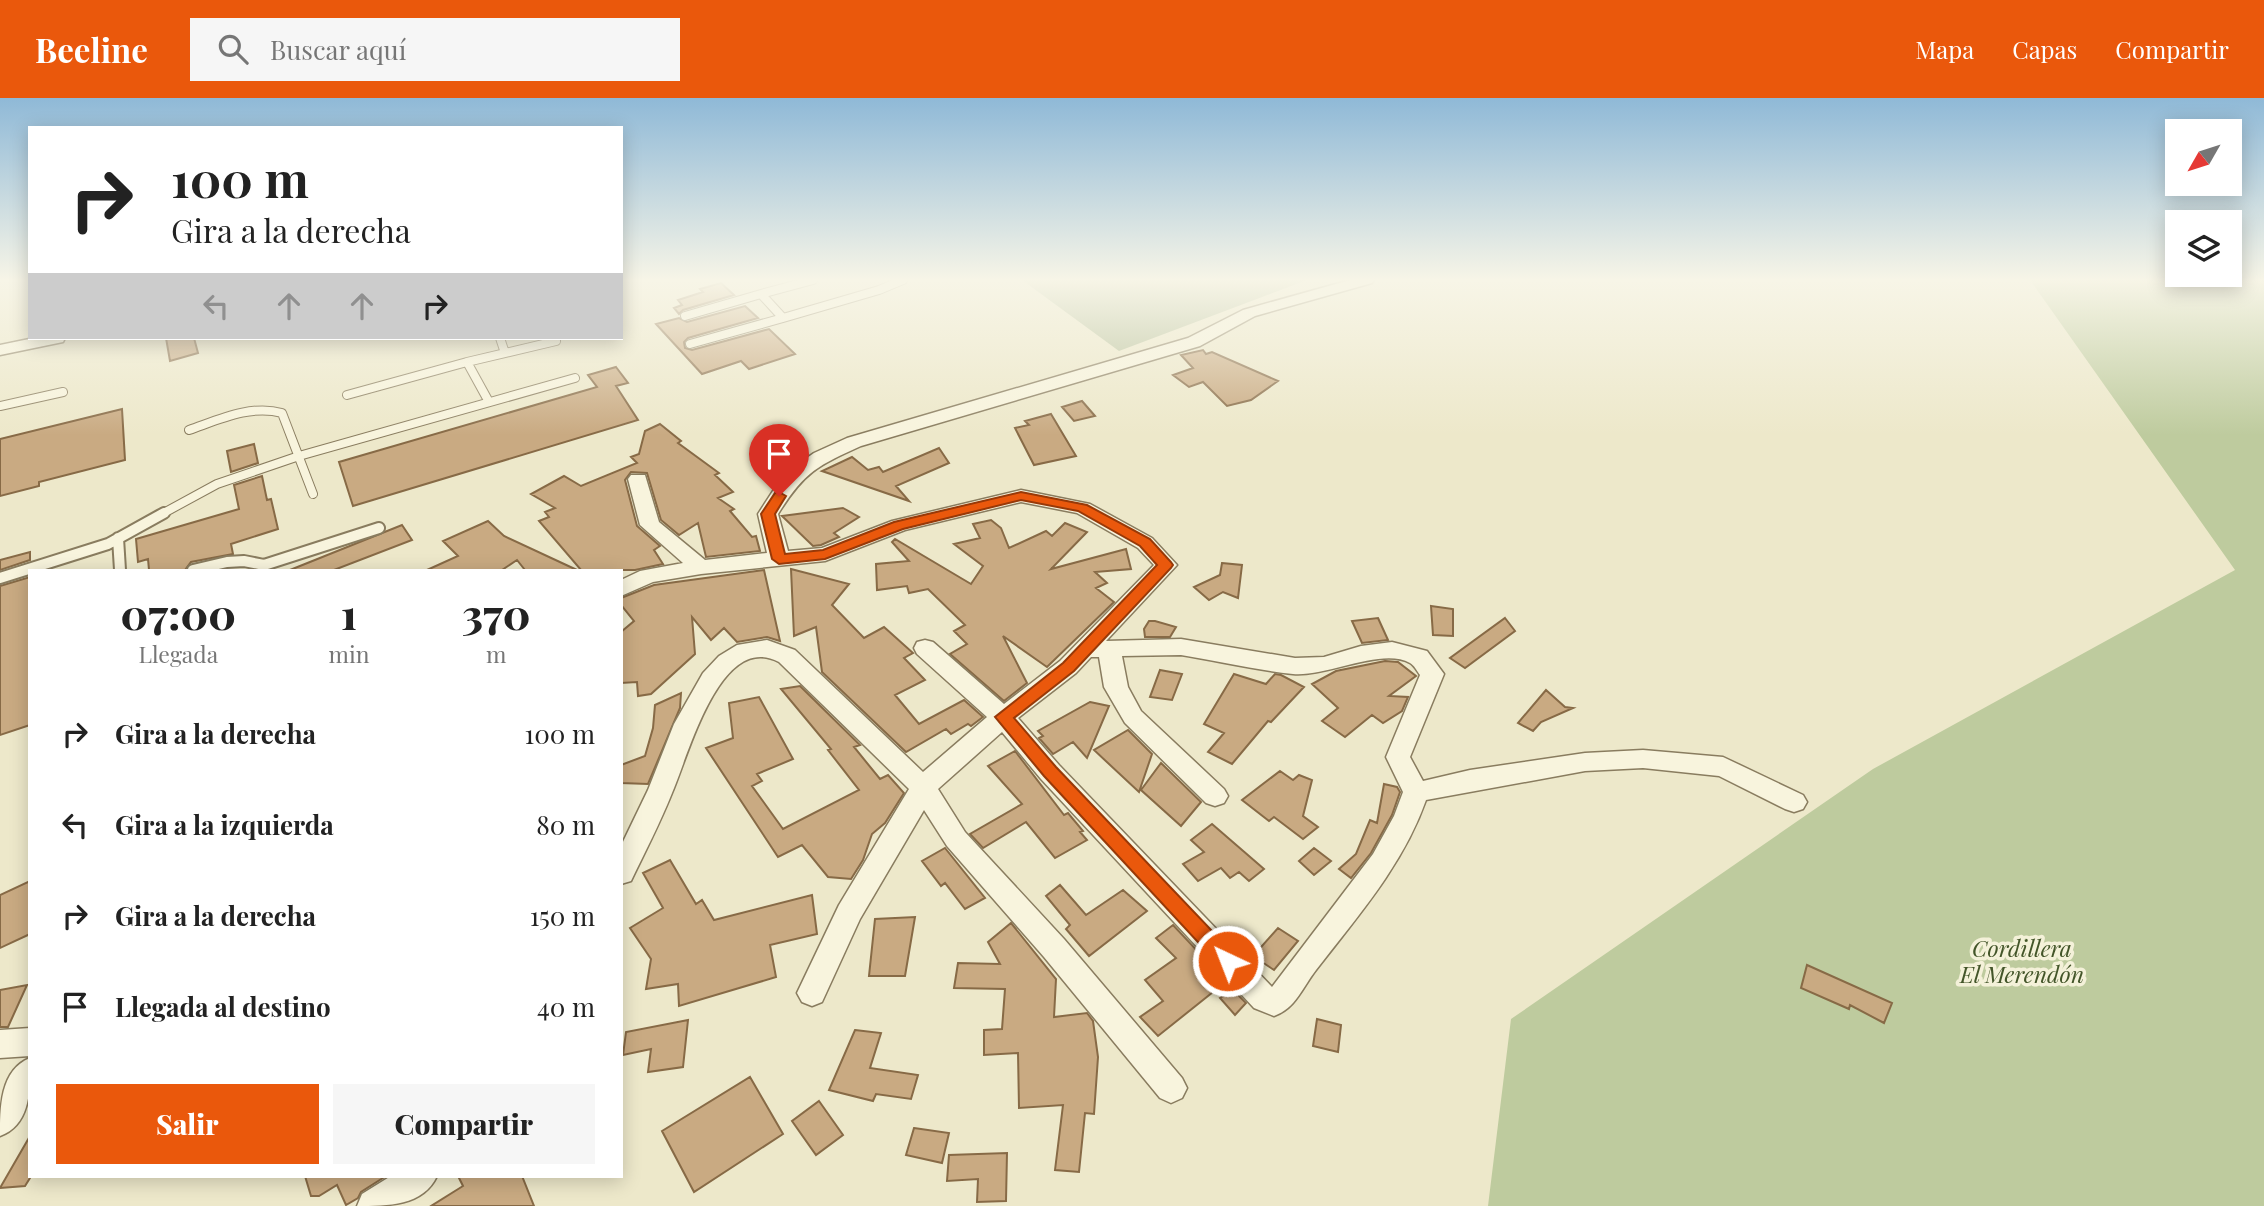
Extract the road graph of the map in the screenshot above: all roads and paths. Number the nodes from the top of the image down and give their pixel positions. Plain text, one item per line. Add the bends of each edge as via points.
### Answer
1 (734, 332) edge
2 (1214, 332) edge
3 (48, 340) edge
4 (501, 340) edge
5 (556, 341) dead end
6 (690, 344) dead end
7 (0, 350) edge
8 (505, 353) junction
9 (467, 362) junction
10 (575, 378) dead end
11 (64, 392) dead end
12 (347, 395) dead end
13 (489, 402) junction
14 (0, 406) edge
15 (189, 429) dead end
16 (299, 456) junction
17 (638, 479) dead end
18 (313, 494) dead end
19 (379, 528) dead end
20 (118, 538) junction
21 (779, 559) junction
22 (701, 567) junction
23 (28, 569) edge
24 (29, 569) edge
25 (120, 569) edge
26 (197, 569) edge
27 (0, 578) edge
28 (623, 588) edge
29 (925, 648) dead end
30 (1097, 649) junction
31 (1003, 717) junction
32 (923, 787) junction
33 (1416, 792) junction
34 (1215, 796) dead end
35 (1794, 802) dead end
36 (623, 869) edge
37 (812, 993) dead end
38 (28, 1042) edge
39 (0, 1044) edge
40 (28, 1075) edge
41 (1171, 1088) dead end
42 (0, 1121) edge
43 (418, 1178) edge
44 (374, 1206) edge

1 - 6 lane
2 - 21 street via 1194,342 832,452 791,478 768,514
3 - 7 street
4 - 8 lane
5 - 8 lane
8 - 9 lane
9 - 12 lane
9 - 13 lane
10 - 13 lane
11 - 14 lane
13 - 16 lane
15 - 16 lane via 273,408 282,413
16 - 18 lane
16 - 20 lane via 217,484
17 - 22 street via 650,526
19 - 26 lane via 264,565 227,562
20 - 24 lane
20 - 25 lane
21 - 22 street
21 - 30 street via 825,554 899,525 1021,496 1083,508 1145,543 1166,565
22 - 28 street via 648,576
23 - 27 lane
29 - 31 street
30 - 31 street
30 - 33 street via 1181,647 1295,666 1324,666 1392,650 1419,657 1432,674 1398,757
30 - 34 street via 1133,717
31 - 32 street
31 - 33 street via 1264,999 1274,1003 1388,852
32 - 36 street via 787,656 769,648 752,650 732,658 712,676 699,697
32 - 37 street via 849,913
32 - 41 street via 956,839 1054,947
33 - 35 street via 1573,764 1643,759 1723,767
38 - 39 street
40 - 42 street
43 - 44 street

